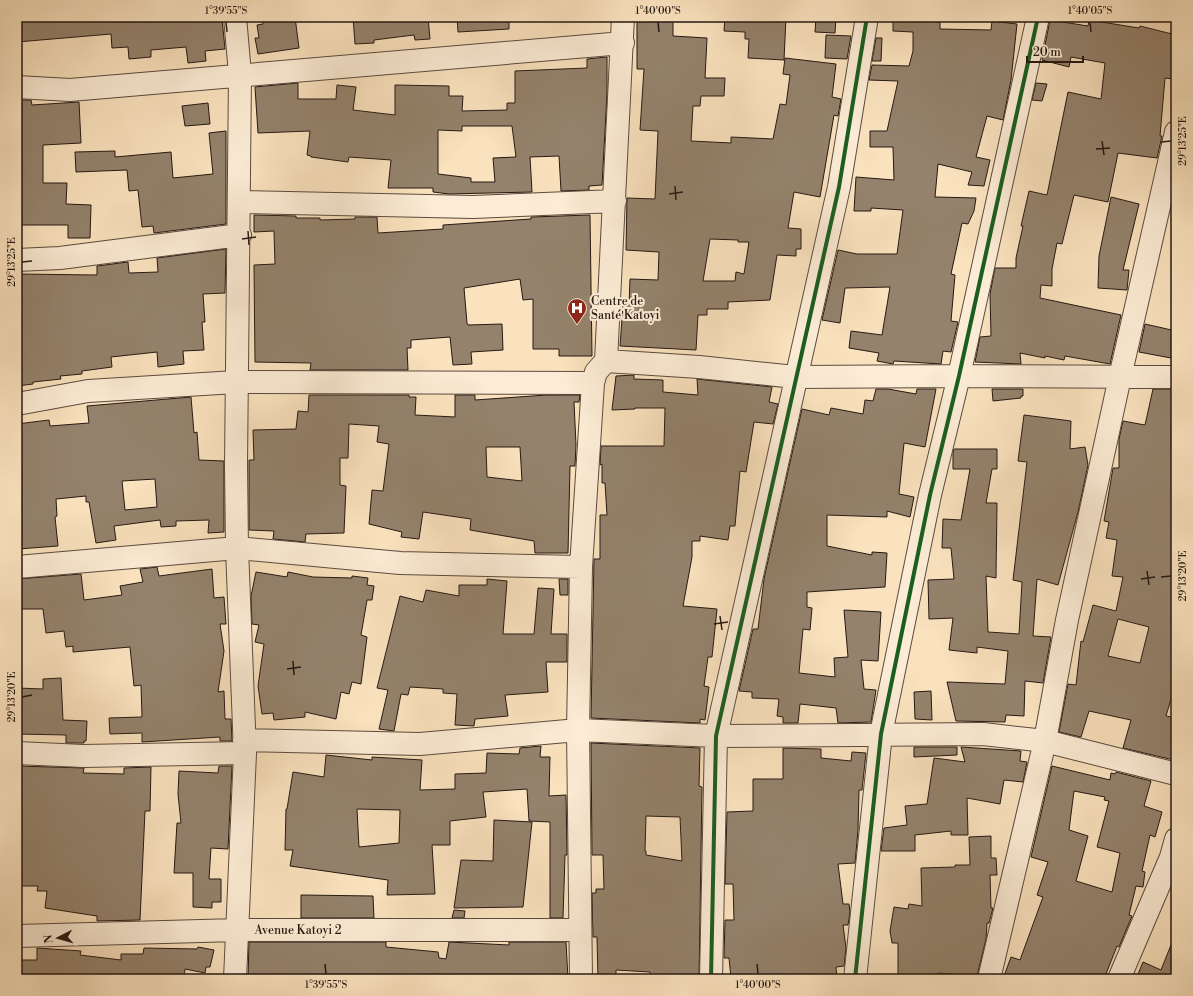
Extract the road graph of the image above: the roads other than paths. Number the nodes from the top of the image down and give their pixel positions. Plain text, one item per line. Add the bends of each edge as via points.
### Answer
1 (236, 17) edge
2 (623, 17) edge
3 (867, 17) edge
4 (1038, 17) edge
5 (623, 43) junction
6 (240, 74) junction
7 (17, 87) edge
8 (1176, 132) edge
9 (615, 200) junction
10 (239, 202) junction
11 (240, 235) junction
12 (17, 260) edge
13 (606, 361) junction
14 (959, 376) junction
15 (795, 377) junction
16 (1120, 377) junction
17 (1176, 377) edge
18 (236, 382) junction
19 (593, 383) junction
20 (17, 404) edge
21 (237, 548) junction
22 (17, 567) edge
23 (581, 567) junction
24 (578, 730) junction
25 (881, 734) junction
26 (716, 736) junction
27 (1045, 740) junction
28 (245, 746) junction
29 (17, 753) edge
30 (1176, 774) edge
31 (1176, 839) edge
32 (238, 930) junction
33 (580, 930) junction
34 (17, 936) edge
35 (235, 979) edge
36 (581, 979) edge
37 (711, 979) edge
38 (855, 979) edge
39 (989, 979) edge
40 (1119, 979) edge

1 - 6 street
2 - 5 street
3 - 15 street via 839,187
4 - 14 street
5 - 6 street
5 - 9 street
6 - 7 street via 70,90
6 - 10 street
8 - 16 street
9 - 10 street via 473,207
9 - 13 street
10 - 11 street
11 - 12 street via 60,258
11 - 18 street
13 - 15 street
13 - 19 street via 596,372
14 - 15 street
14 - 16 street
14 - 25 street via 930,495
15 - 26 street
16 - 17 street
16 - 27 street via 1067,620
18 - 19 street
18 - 20 street via 88,391
18 - 21 street
19 - 23 street
21 - 22 street
21 - 23 street via 400,563
21 - 28 street
23 - 24 street
24 - 26 street
24 - 28 street via 420,744
24 - 33 street
25 - 26 street
25 - 27 street via 983,734
25 - 38 street
26 - 37 street
27 - 30 street
27 - 39 street
28 - 29 street via 83,756
28 - 32 street
31 - 40 street via 1171,857
32 - 33 street, Avenue Katoyi 2
32 - 34 street, Avenue Katoyi 2
32 - 35 street
33 - 36 street

